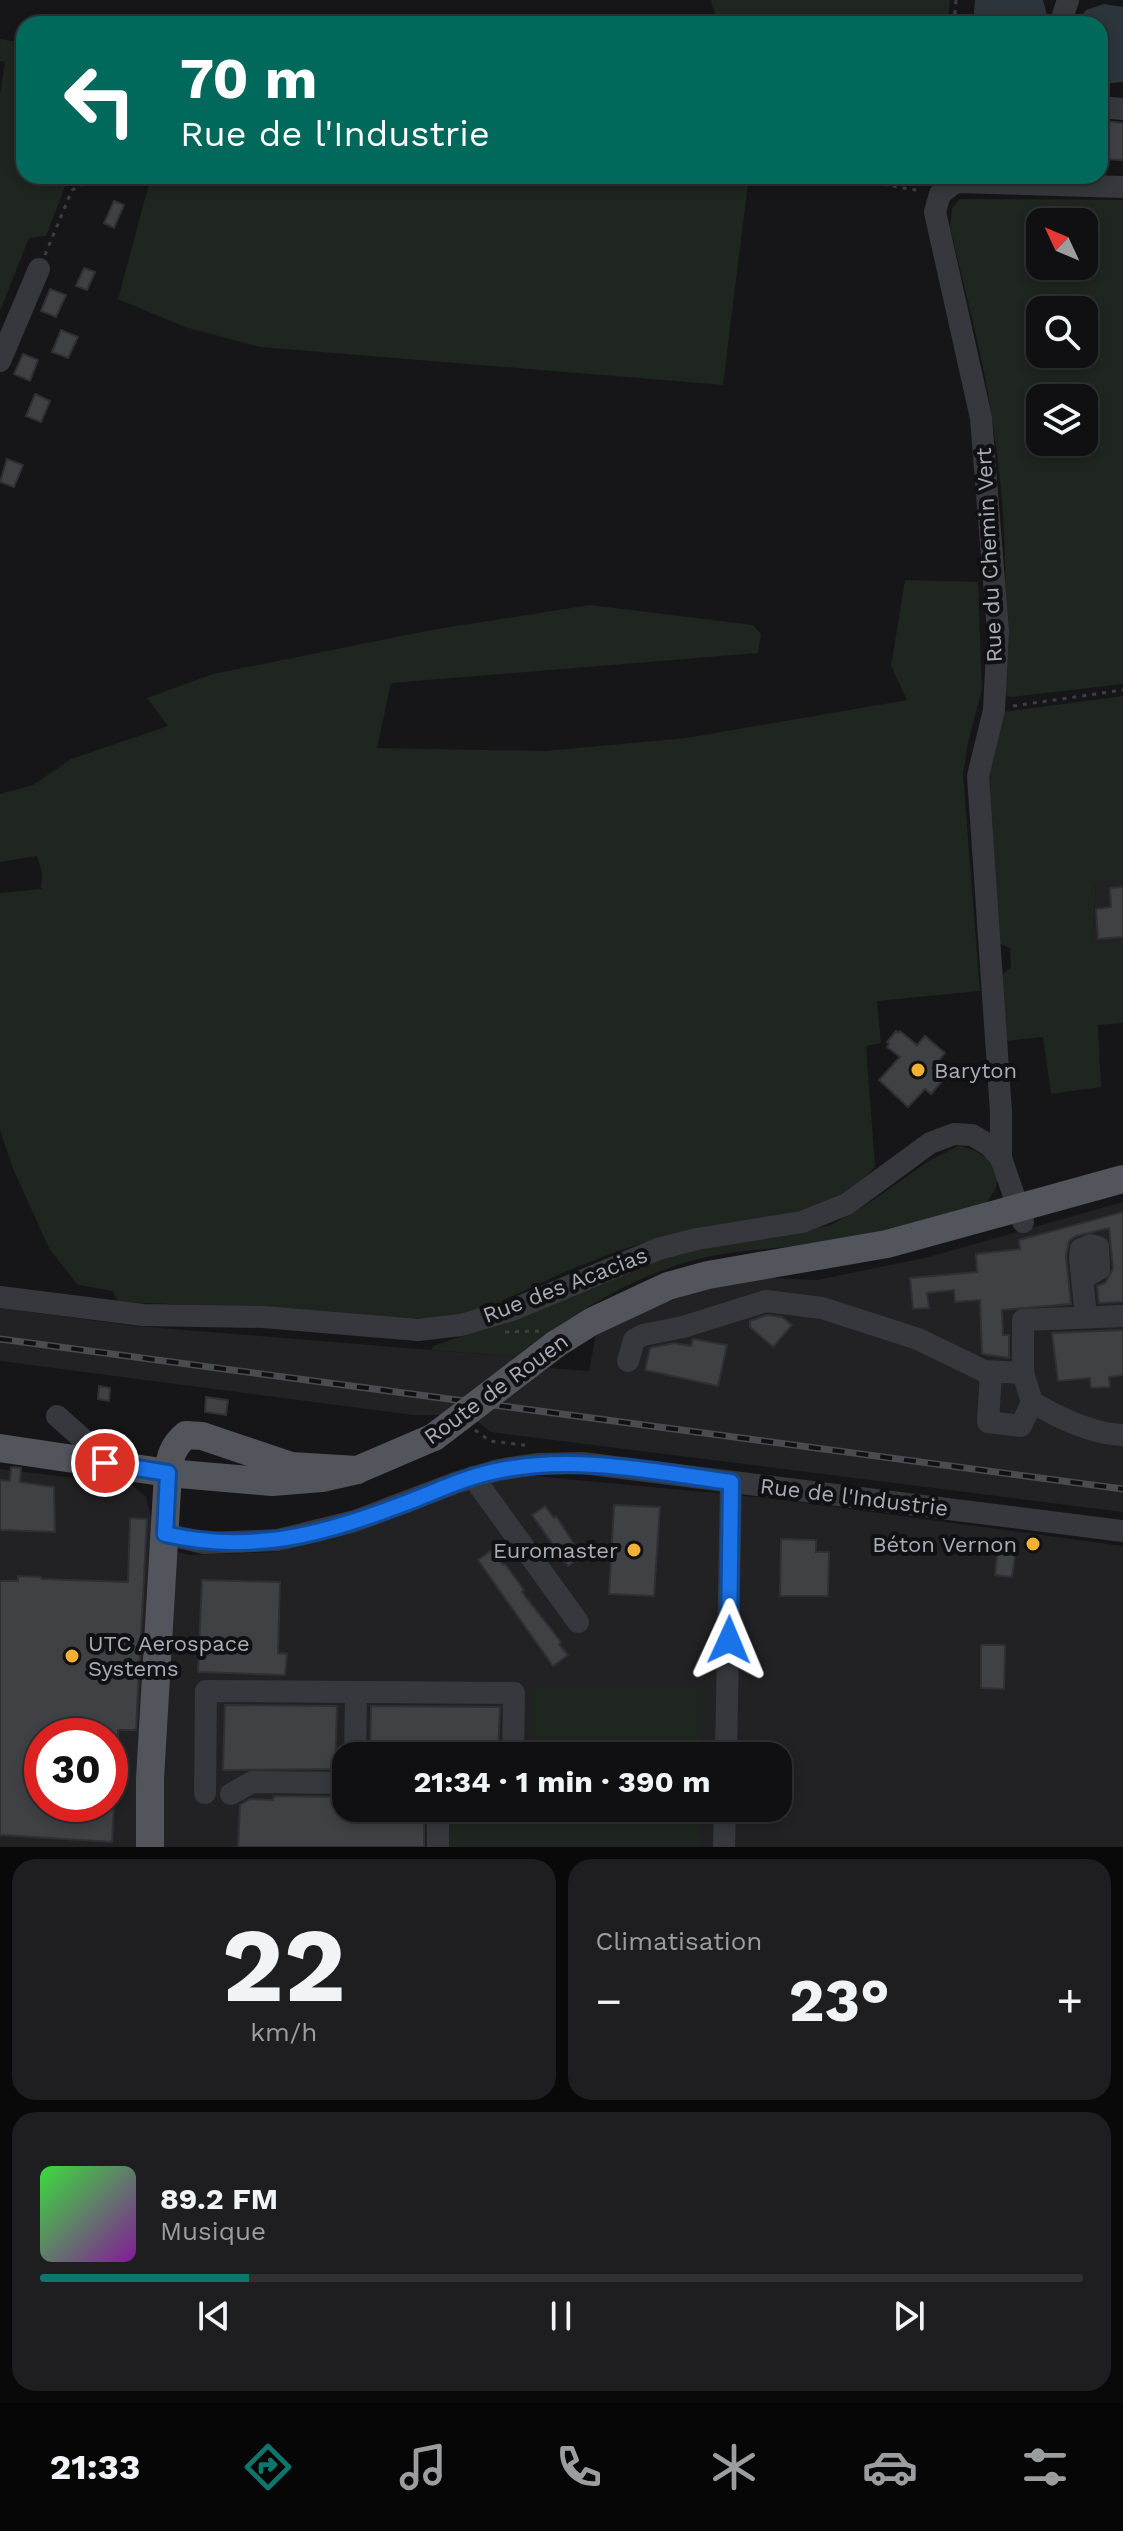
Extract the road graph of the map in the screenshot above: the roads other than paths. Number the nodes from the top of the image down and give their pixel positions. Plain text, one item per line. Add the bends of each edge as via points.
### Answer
1 (953, 184) edge
2 (1080, 184) edge
3 (1123, 187) edge
4 (39, 269) road end
5 (0, 361) edge
6 (1001, 1112) junction
7 (972, 1135) junction
8 (1001, 1158) junction
9 (1123, 1179) edge
10 (1123, 1195) edge
11 (1020, 1215) junction
12 (1082, 1279) dead end
13 (0, 1297) edge
14 (1123, 1316) edge
15 (1086, 1317) junction
16 (628, 1361) dead end
17 (991, 1372) junction
18 (1023, 1373) junction
19 (1032, 1402) junction
20 (57, 1416) dead end
21 (1123, 1435) edge
22 (0, 1448) edge
23 (81, 1460) junction
24 (357, 1470) junction
25 (168, 1473) junction
26 (473, 1477) junction
27 (731, 1482) junction
28 (1123, 1531) edge
29 (165, 1534) junction
30 (578, 1622) dead end
31 (356, 1692) junction
32 (355, 1742) edge
33 (513, 1742) edge
34 (726, 1742) edge
35 (332, 1783) edge
36 (205, 1793) dead end
37 (231, 1794) dead end
38 (438, 1822) edge
39 (725, 1822) edge
40 (148, 1847) edge
41 (438, 1847) edge
42 (724, 1847) edge

1 - 6 street, Rue du Chemin Vert via 940,194 935,212 981,418 998,631 994,710 978,776
2 - 3 street
4 - 5 street
6 - 7 street
6 - 8 street, Rue du Chemin Vert
7 - 8 street
7 - 13 street, Rue des Acacias via 954,1134 930,1143 847,1204 802,1222 658,1249 512,1310 461,1325 418,1330 263,1317 143,1315
8 - 11 street, Rue du Chemin Vert
9 - 11 main road, Route de Rouen
10 - 11 main road, Route de Rouen
11 - 24 main road, Route de Rouen, bridge via 885,1260 746,1267 634,1299 552,1340 443,1431
12 - 15 street
14 - 15 street
15 - 18 street via 1023,1320
16 - 17 street via 634,1340 643,1335 766,1301 822,1308 918,1339
17 - 18 street
17 - 19 street via 988,1422 1021,1426
18 - 19 street
19 - 21 street via 1061,1419
20 - 23 street via 84,1440
22 - 23 main road, Route de Rouen
23 - 25 main road, Route de Rouen
24 - 25 main road, Route de Rouen via 272,1482
24 - 25 main road via 291,1466 186,1435 175,1445
25 - 29 main road
26 - 27 street, Rue de l'Industrie via 537,1464 583,1463
26 - 29 street, Rue de l'Industrie via 308,1535 213,1543
26 - 30 street
27 - 28 street, Rue de l'Industrie
27 - 34 street
29 - 40 main road
31 - 32 street
31 - 33 street via 514,1693
31 - 36 street via 206,1691
35 - 37 street via 252,1782
38 - 41 street
39 - 42 street

